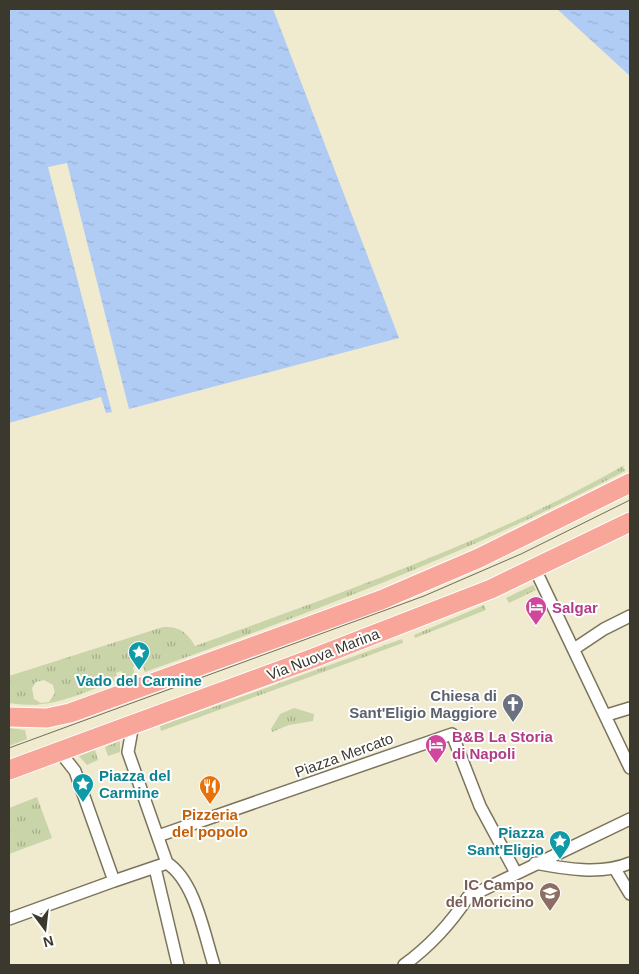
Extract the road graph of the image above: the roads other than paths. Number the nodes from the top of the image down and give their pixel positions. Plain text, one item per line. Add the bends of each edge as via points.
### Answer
1 (630, 483) edge
2 (630, 522) edge
3 (535, 569) junction
4 (630, 616) edge
5 (574, 649) junction
6 (630, 708) edge
7 (607, 715) junction
8 (9, 717) edge
9 (133, 724) junction
10 (60, 752) junction
11 (630, 764) edge
12 (9, 770) edge
13 (630, 819) edge
14 (158, 836) junction
15 (167, 863) junction
16 (535, 863) junction
17 (630, 863) edge
18 (155, 868) junction
19 (615, 869) junction
20 (516, 873) junction
21 (114, 881) junction
22 (630, 894) edge
23 (9, 919) edge
24 (178, 965) edge
25 (214, 965) edge
26 (404, 965) edge

1 - 8 main road, Via Nuova Marina via 479,558 381,600 70,713 47,718
2 - 3 main road, Via Nuova Marina
3 - 5 street
3 - 9 main road, Via Nuova Marina via 329,652
4 - 5 street
5 - 7 street
6 - 7 street
7 - 11 street
9 - 10 main road, Via Nuova Marina
9 - 14 street via 128,752
10 - 12 main road, Via Nuova Marina
10 - 21 street via 75,771
13 - 16 street
14 - 15 street
14 - 20 street, Piazza Mercato via 452,734 480,806
15 - 18 street
15 - 25 street via 180,873 188,887
16 - 19 street
16 - 20 street
17 - 19 street
18 - 21 street
18 - 24 street
19 - 22 street
20 - 26 street via 468,897 431,943
21 - 23 street

